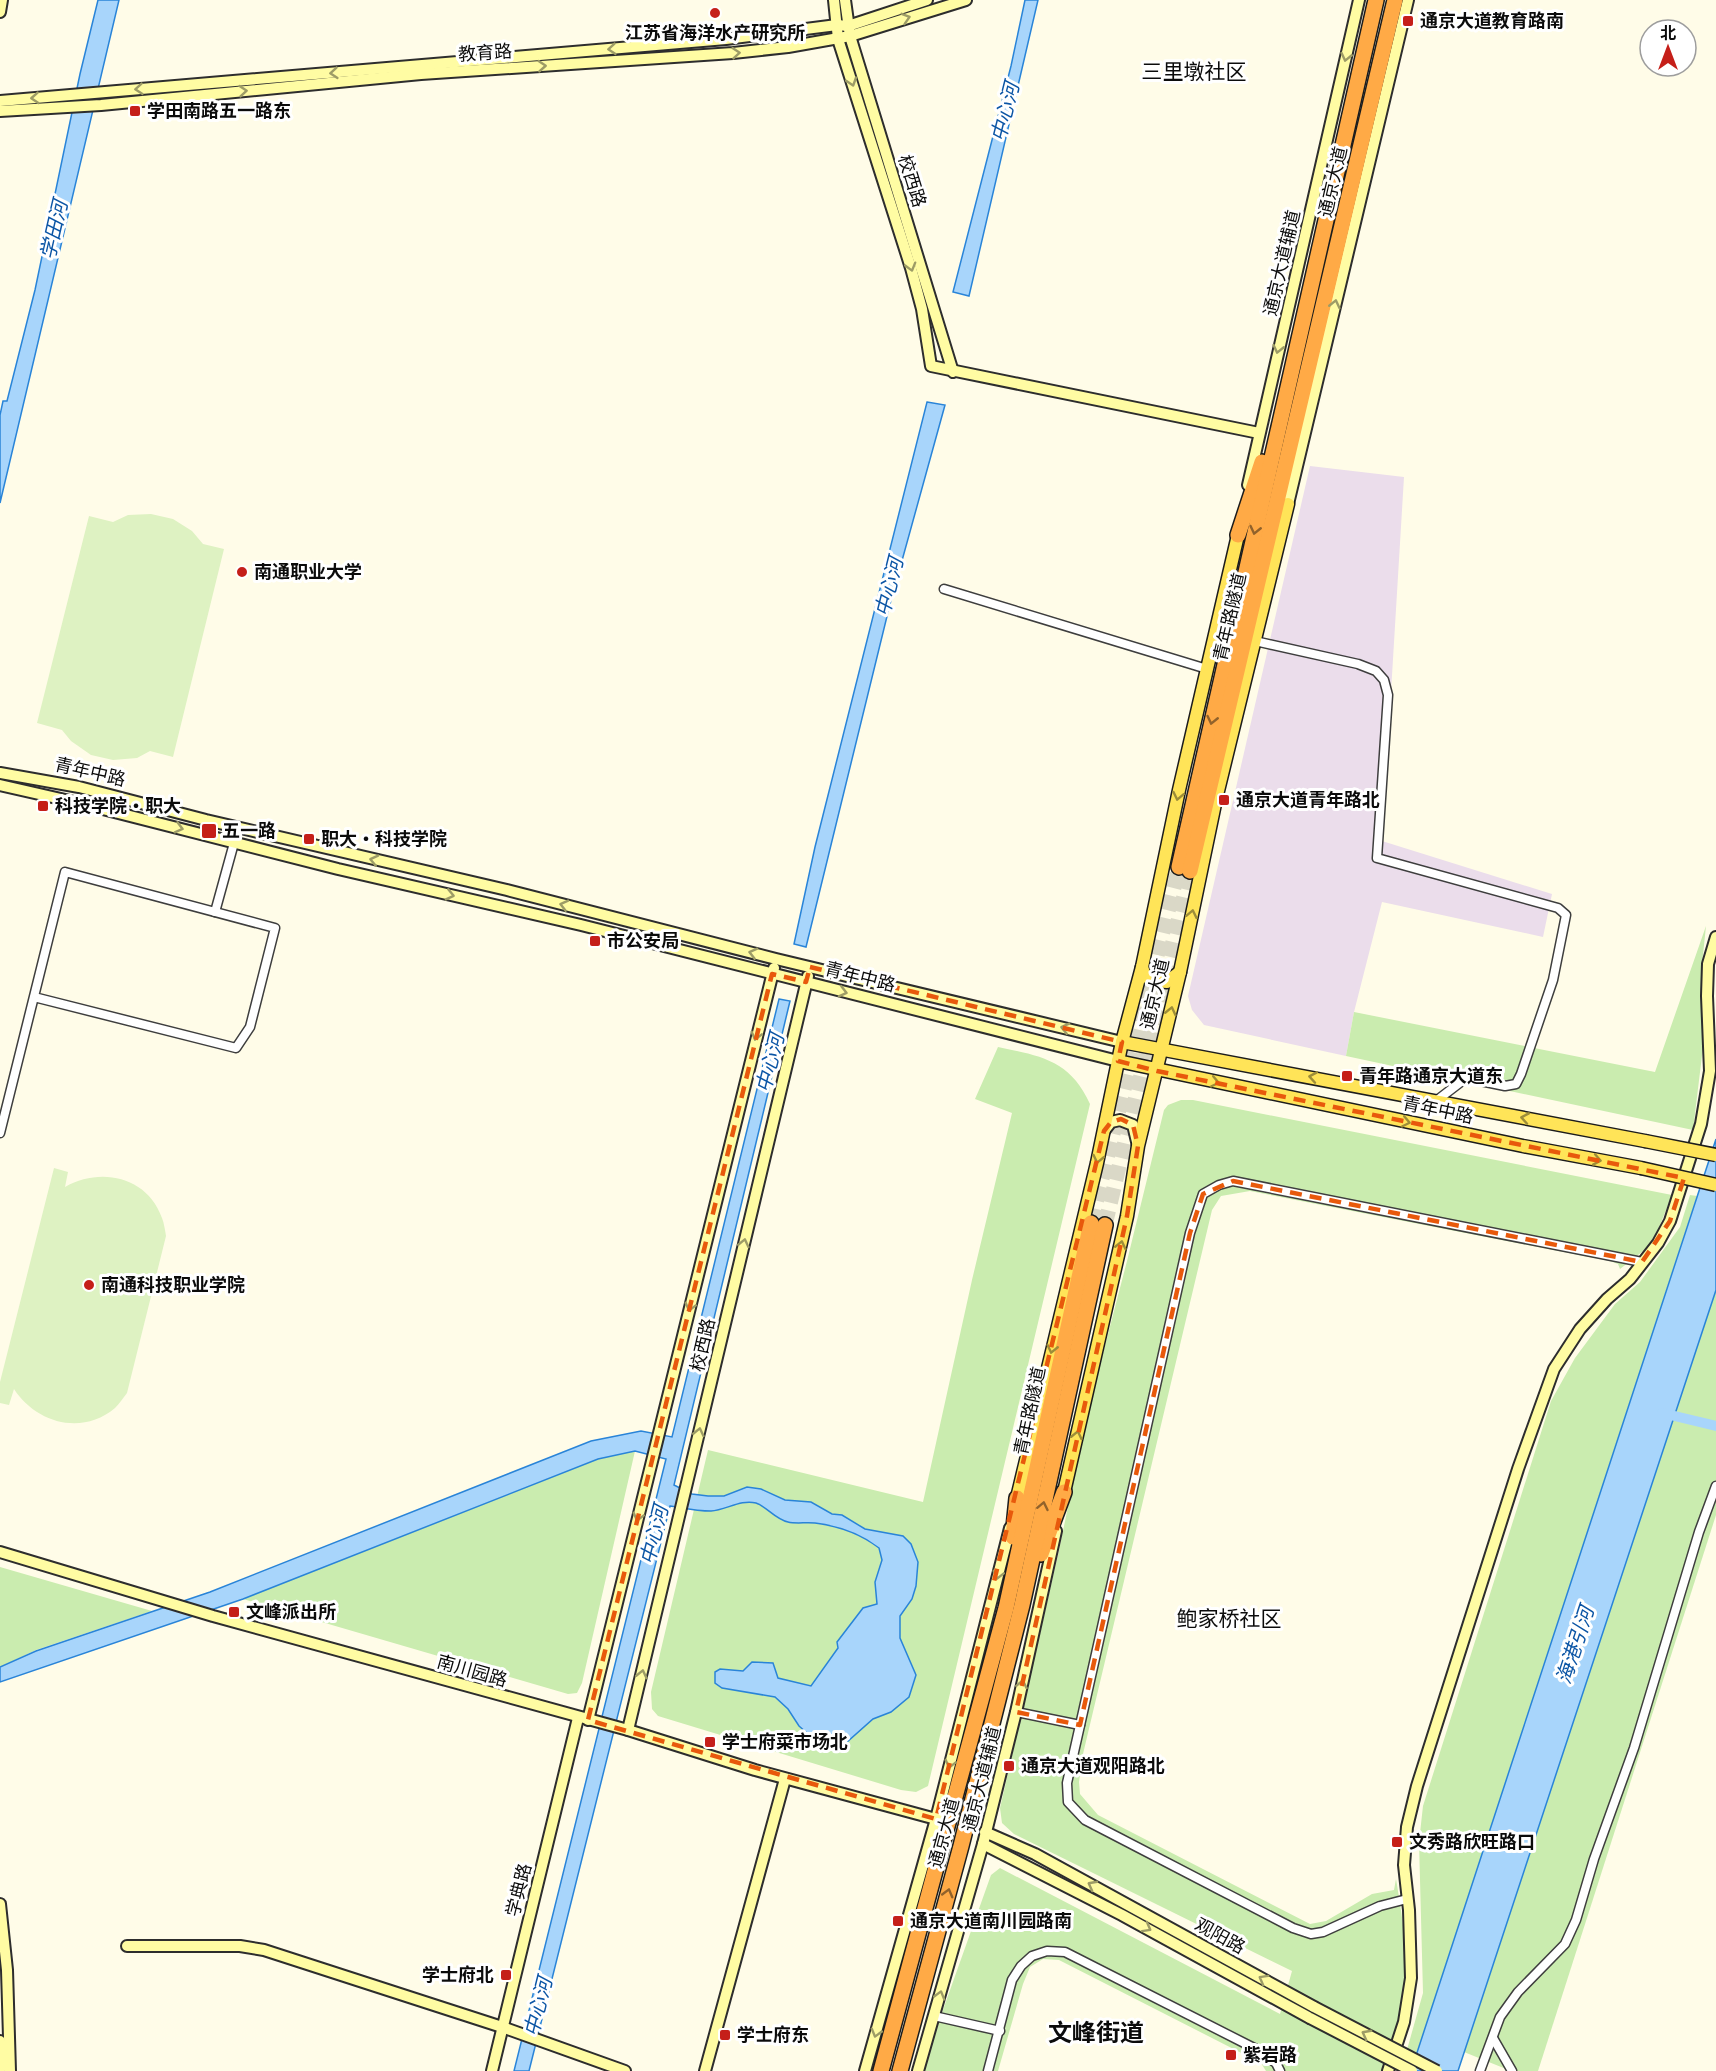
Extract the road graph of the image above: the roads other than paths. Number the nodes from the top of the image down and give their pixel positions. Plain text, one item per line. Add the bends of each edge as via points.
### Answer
1 (2, 0) edge
2 (834, 0) edge
3 (845, 0) edge
4 (927, 0) edge
5 (966, 0) edge
6 (1359, 0) edge
7 (1376, 0) edge
8 (1395, 0) edge
9 (1408, 0) edge
10 (0, 12) edge
11 (845, 29) junction
12 (838, 39) junction
13 (421, 70) junction
14 (0, 101) edge
15 (69, 101) junction
16 (0, 111) edge
17 (1291, 371) junction
18 (952, 372) junction
19 (1308, 372) junction
20 (1259, 432) junction
21 (1288, 504) junction
22 (1238, 535) junction
23 (944, 589) dead end
24 (1255, 640) junction
25 (1207, 669) junction
26 (0, 773) edge
27 (0, 785) edge
28 (234, 843) junction
29 (215, 912) junction
30 (1716, 937) edge
31 (776, 959) junction
32 (810, 967) junction
33 (1142, 967) junction
34 (1180, 972) junction
35 (772, 974) junction
36 (806, 982) junction
37 (34, 997) junction
38 (1122, 1042) junction
39 (1163, 1050) junction
40 (1118, 1061) junction
41 (1157, 1071) junction
42 (1436, 1101) junction
43 (1104, 1131) junction
44 (0, 1133) edge
45 (1138, 1146) junction
46 (1716, 1155) edge
47 (1716, 1185) edge
48 (1642, 1262) junction
49 (1716, 1486) edge
50 (1064, 1492) junction
51 (1017, 1498) junction
52 (0, 1552) edge
53 (1022, 1605) junction
54 (1006, 1608) junction
55 (1016, 1712) junction
56 (586, 1720) junction
57 (1080, 1725) junction
58 (624, 1729) junction
59 (785, 1779) junction
60 (936, 1819) junction
61 (984, 1838) junction
62 (1407, 1899) junction
63 (0, 1904) edge
64 (127, 1946) dead end
65 (1312, 2013) junction
66 (934, 2016) junction
67 (502, 2027) junction
68 (1000, 2031) junction
69 (1493, 2037) junction
70 (0, 2041) edge
71 (0, 2070) edge
72 (10, 2071) edge
73 (492, 2071) edge
74 (625, 2071) edge
75 (705, 2071) edge
76 (865, 2071) edge
77 (881, 2071) edge
78 (900, 2071) edge
79 (918, 2071) edge
80 (988, 2071) edge
81 (1280, 2071) edge
82 (1388, 2071) edge
83 (1412, 2071) edge
84 (1437, 2071) edge
85 (1480, 2071) edge
86 (1512, 2071) edge

1 - 10 street
2 - 11 street, 校西路
3 - 11 street, 校西路
4 - 11 street, 教育路
11 -> 5 street, 教育路
6 -> 20 street, 通京大道辅道
7 - 17 highway, 通京大道
8 - 19 highway, 通京大道
21 -> 9 street
11 - 12 street, 教育路
11 -> 13 street, 教育路
11 - 18 street, 校西路
13 -> 12 street, 教育路 via 733,53
12 -> 18 street, 校西路 via 911,268 931,366
13 -> 15 street, 教育路 via 104,92
15 -> 13 street, 教育路 via 101,105
15 -> 14 street, 教育路
15 - 16 street, 教育路
17 -> 19 highway, 青年路隧道 via 1184,869
17 - 22 highway
18 - 20 street
19 - 21 highway
20 - 22 street, 通京大道辅道
21 - 24 main road, 通京大道
22 - 25 main road, 通京大道
23 - 25 street
34 -> 24 main road, 通京大道 via 1216,799
24 - 42 street via 1358,664 1376,671 1384,680 1388,695 1377,858 1558,908 1566,915 1553,980 1516,1084 1505,1086 1466,1078
25 -> 33 main road, 通京大道
31 -> 26 street, 青年中路 via 79,787
27 -> 28 street, 青年中路
28 - 29 street
28 -> 35 street, 青年中路
29 - 37 street via 65,872
29 - 37 street via 275,927 250,1027 236,1048
30 - 48 street via 1708,964 1710,1071 1701,1124 1670,1221
31 - 32 street, 青年中路
31 - 35 street, 校西路
32 - 36 street, 校西路
38 -> 32 street, 青年中路
33 - 34 main road via 1145,976 1154,981 1167,982
33 - 38 main road, 通京大道
39 -> 34 main road, 通京大道
35 - 36 street, 青年中路
35 -> 56 street, 校西路
36 -> 40 street, 青年中路
58 -> 36 street, 校西路 via 681,1510
37 - 44 street
38 - 39 main road, 青年中路
38 - 40 main road, 通京大道
39 - 41 main road, 通京大道
42 -> 39 main road, 青年中路
40 - 41 main road, 青年中路
40 - 43 main road, 通京大道
41 - 45 main road, 通京大道
41 -> 47 main road, 青年中路, bridge
46 -> 42 main road, 青年中路, bridge
43 - 45 street via 1111,1122 1124,1120 1133,1125
43 -> 51 main road, 通京大道
50 -> 45 main road, 通京大道 via 1127,1216
48 - 57 street via 1233,1181 1203,1194 1190,1233
48 - 62 street via 1580,1329 1554,1369 1417,1786 1407,1827
49 - 69 street via 1576,1920 1565,1944 1518,1992 1500,2017
50 - 53 highway
55 -> 50 street, 通京大道辅道
51 - 54 highway
51 -> 60 street, 通京大道辅道
52 - 56 street, 南川园路
53 -> 54 highway, 青年路隧道 via 1098,1224
78 -> 53 highway, 通京大道
54 - 77 highway, 通京大道
55 - 57 street
55 - 61 street, 通京大道辅道
56 - 58 street, 南川园路
56 - 67 street, 学典路
57 - 62 street via 1067,1783 1068,1802 1085,1820 1311,1934
58 - 59 street, 南川园路
59 - 60 street, 南川园路
59 - 75 street
60 -> 76 street, 通京大道辅道
61 - 65 street, 观阳路
66 -> 61 street, 通京大道辅道
62 - 82 street via 1411,1978 1404,2022
63 - 72 street via 7,1970
64 - 67 street via 240,1946 264,1950
65 - 83 street, 观阳路, bridge
84 -> 65 street, 观阳路, bridge
66 - 68 street
66 - 79 street, 通京大道辅道
67 - 73 street, 学典路
67 - 74 street
68 - 80 street
68 - 81 street via 1012,1980 1021,1966 1032,1956 1047,1951 1065,1952 1258,2050 1276,2063
69 - 85 street
69 - 86 street
70 - 71 street

